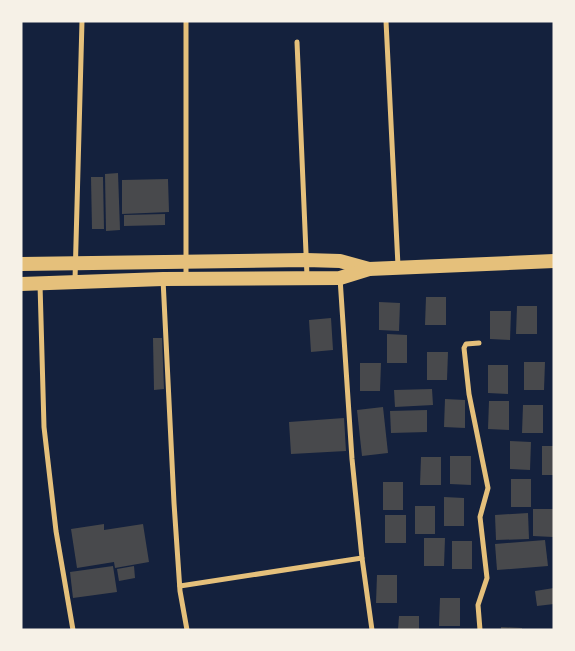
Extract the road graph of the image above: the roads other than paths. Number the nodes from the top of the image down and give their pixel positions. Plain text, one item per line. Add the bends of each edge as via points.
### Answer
1 (82, 21) edge
2 (186, 21) edge
3 (386, 21) edge
4 (297, 42) dead end
5 (186, 260) junction
6 (306, 260) junction
7 (554, 261) edge
8 (75, 263) junction
9 (21, 264) edge
10 (370, 269) junction
11 (398, 269) junction
12 (307, 278) junction
13 (340, 278) junction
14 (163, 279) junction
15 (186, 279) junction
16 (75, 283) junction
17 (21, 284) edge
18 (40, 284) junction
19 (479, 343) dead end
20 (362, 558) junction
21 (180, 586) junction
22 (73, 630) edge
23 (187, 630) edge
24 (372, 630) edge
25 (480, 630) edge

1 - 8 street
2 - 5 street
3 - 11 street
4 - 6 street
5 - 6 highway
5 - 8 highway
5 - 15 street
6 - 10 highway via 340,261
6 - 12 street
7 - 11 highway
8 - 9 highway
8 - 16 street
10 - 11 highway
10 - 13 highway
12 - 13 highway
12 - 15 highway
13 - 20 street
14 - 15 highway
14 - 16 highway
14 - 21 street
16 - 18 highway
17 - 18 highway
18 - 22 street via 44,427 56,531
19 - 25 street via 466,344 464,348 466,380 488,488 480,517 487,578 478,605
20 - 21 street
20 - 24 street
21 - 23 street

